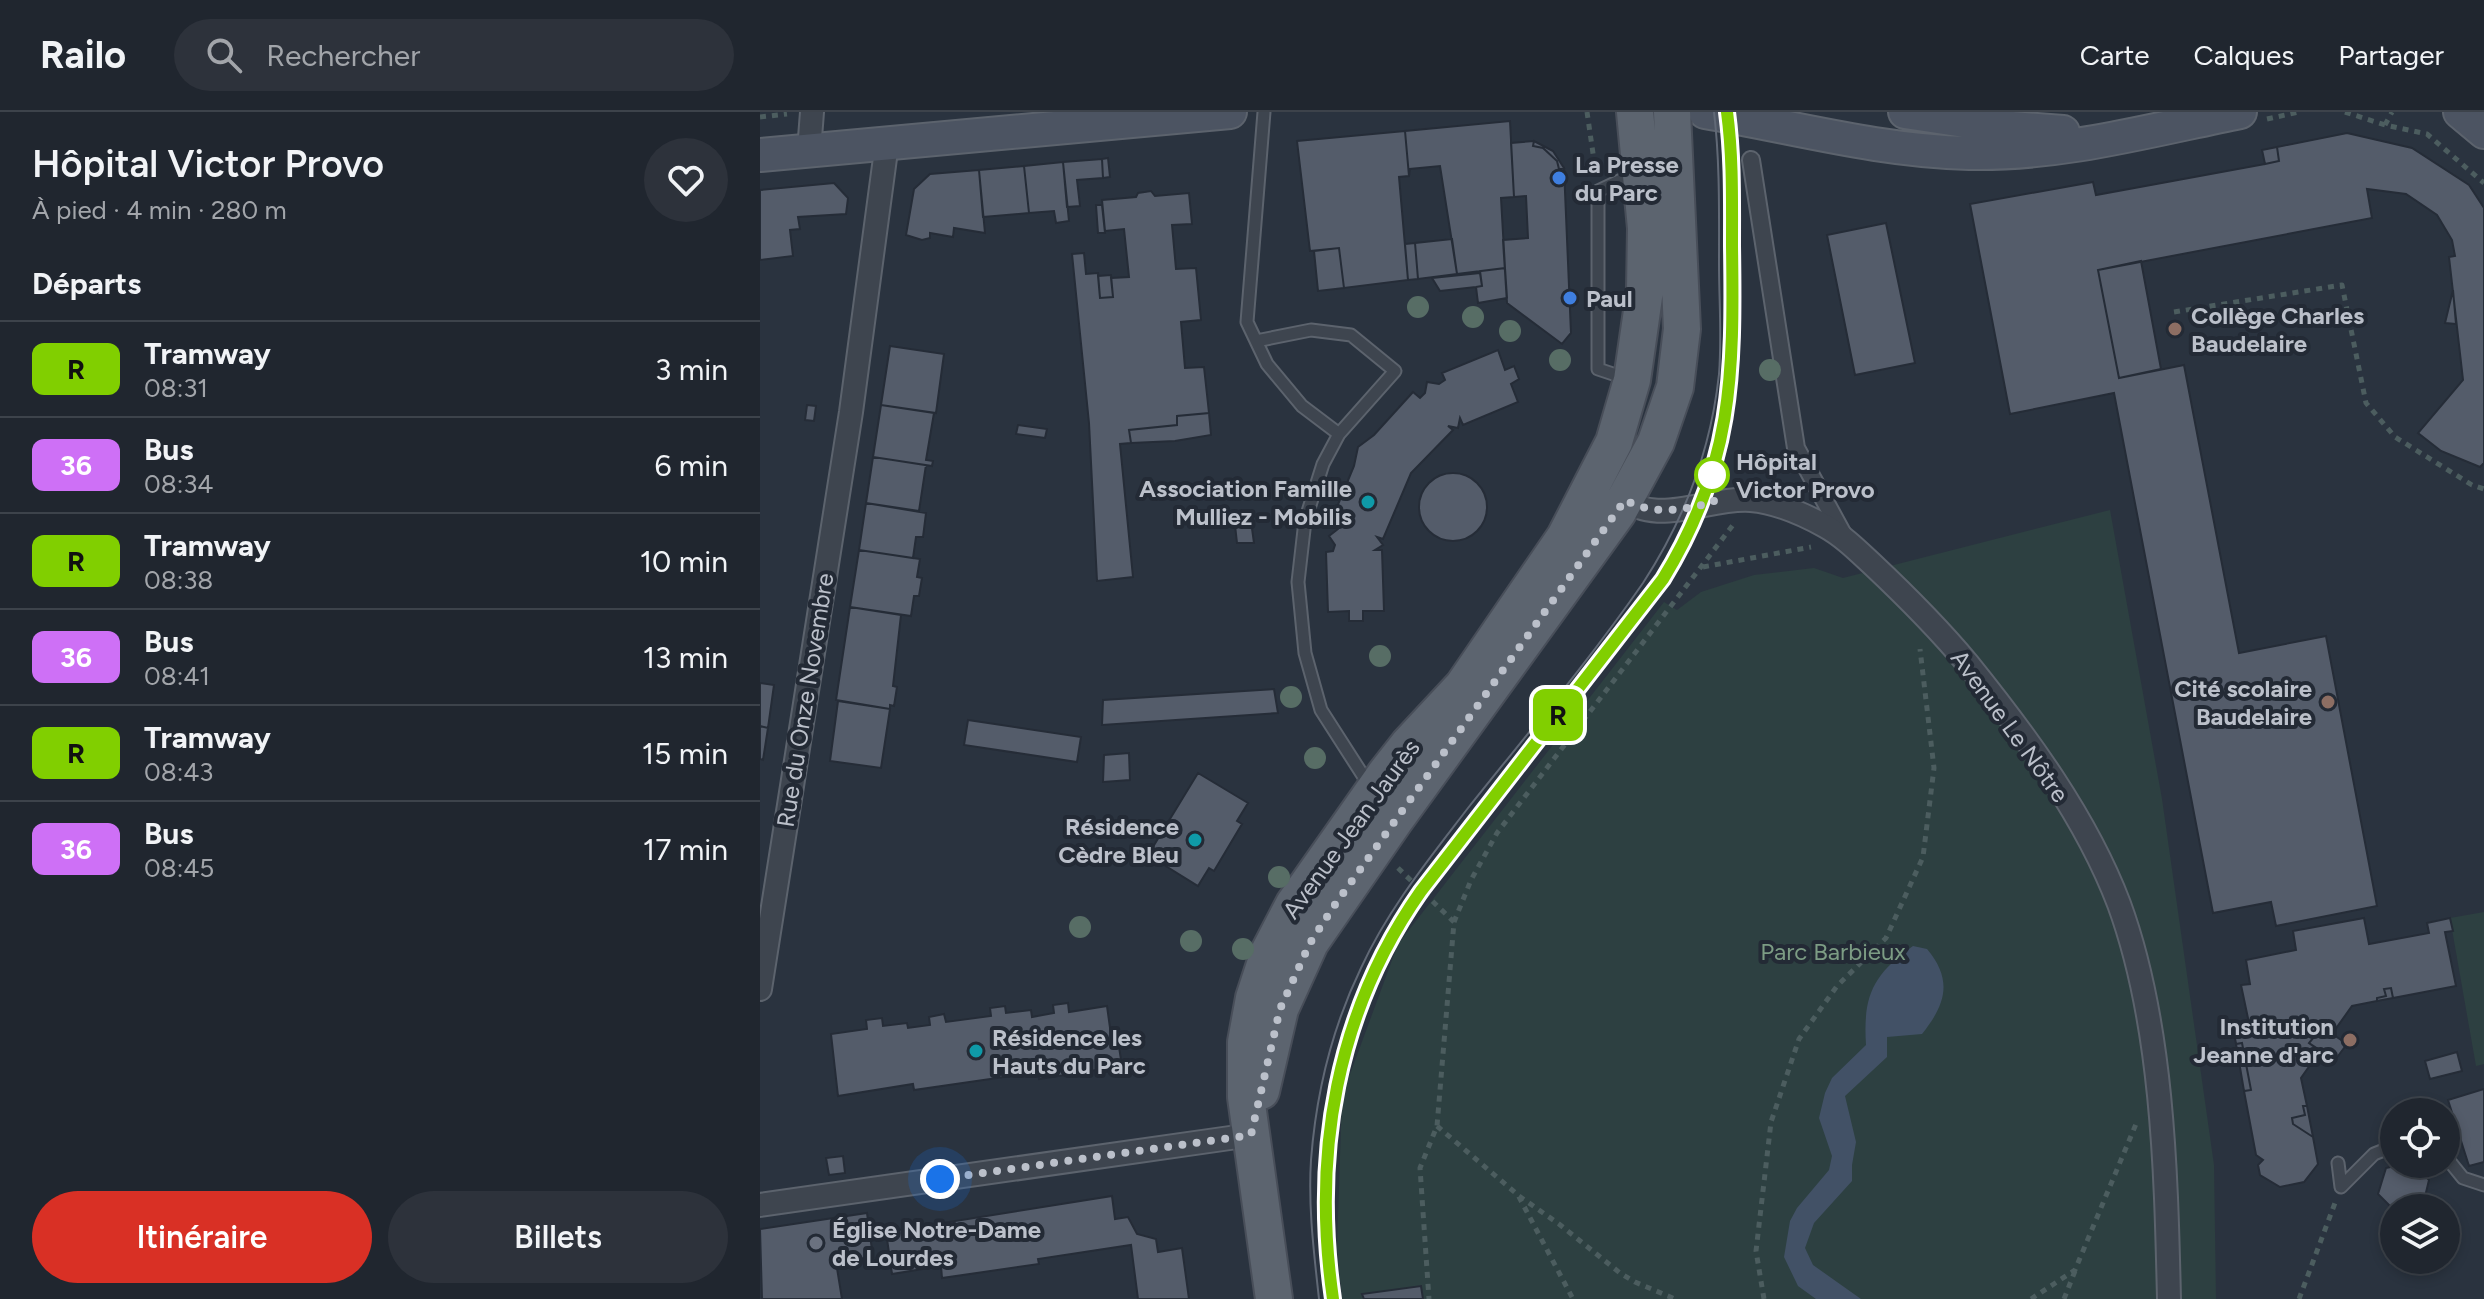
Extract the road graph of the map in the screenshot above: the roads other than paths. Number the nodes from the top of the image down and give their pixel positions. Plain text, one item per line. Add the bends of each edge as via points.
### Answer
1 (1230, 112) edge
2 (1264, 112) edge
3 (1635, 112) edge
4 (1672, 112) edge
5 (1705, 112) edge
6 (1905, 112) edge
7 (2240, 112) edge
8 (2460, 112) edge
9 (801, 113) edge
10 (2484, 132) edge
11 (2122, 136) junction
12 (887, 143) junction
13 (809, 151) junction
14 (760, 155) edge
15 (1751, 160) dead end
16 (1641, 170) junction
17 (1256, 341) junction
18 (1632, 380) junction
19 (1339, 434) junction
20 (1625, 500) junction
21 (1846, 540) junction
22 (1373, 792) junction
23 (766, 907) edge
24 (760, 989) edge
25 (1251, 1135) junction
26 (2380, 1152) edge
27 (2338, 1163) dead end
28 (2460, 1174) edge
29 (2484, 1185) edge
30 (760, 1205) edge
31 (1274, 1299) edge
32 (2169, 1299) edge

1 - 12 main road
2 - 17 lane via 1247,322
3 - 16 main road, Avenue Jean Jaurès
4 - 20 main road, Avenue Jean Jaurès via 1682,329 1679,369 1656,442
5 - 11 main road via 1924,150 2020,151
6 - 11 main road via 2011,128
7 - 11 main road
8 - 10 main road
9 - 13 street
12 - 13 main road
12 - 23 street, Rue du Onze Novembre via 851,412
13 - 14 main road
15 - 21 street via 1796,448
16 - 18 main road, Avenue Jean Jaurès via 1647,258
16 - 18 lane via 1598,191 1598,369
17 - 19 lane via 1267,364 1302,406
17 - 19 lane via 1311,330 1351,335 1395,371
18 - 20 street via 1635,401 1614,482
18 - 22 main road, Avenue Jean Jaurès via 1614,442 1565,537 1463,686
19 - 22 lane via 1305,521 1298,582 1305,653 1321,710
20 - 21 street, Avenue Le Nôtre via 1657,511 1752,500 1791,511
20 - 25 main road, Avenue Jean Jaurès via 1310,943 1280,1009
21 - 32 street, Avenue Le Nôtre via 1914,604 1975,673 2084,830 2118,902 2139,972 2155,1079
22 - 25 main road, Avenue Jean Jaurès via 1294,904 1269,952 1246,1042
23 - 24 street, Rue du Onze Novembre
25 - 30 street
25 - 31 main road, Avenue Jean Jaurès
26 - 27 lane via 2341,1187
28 - 29 lane

